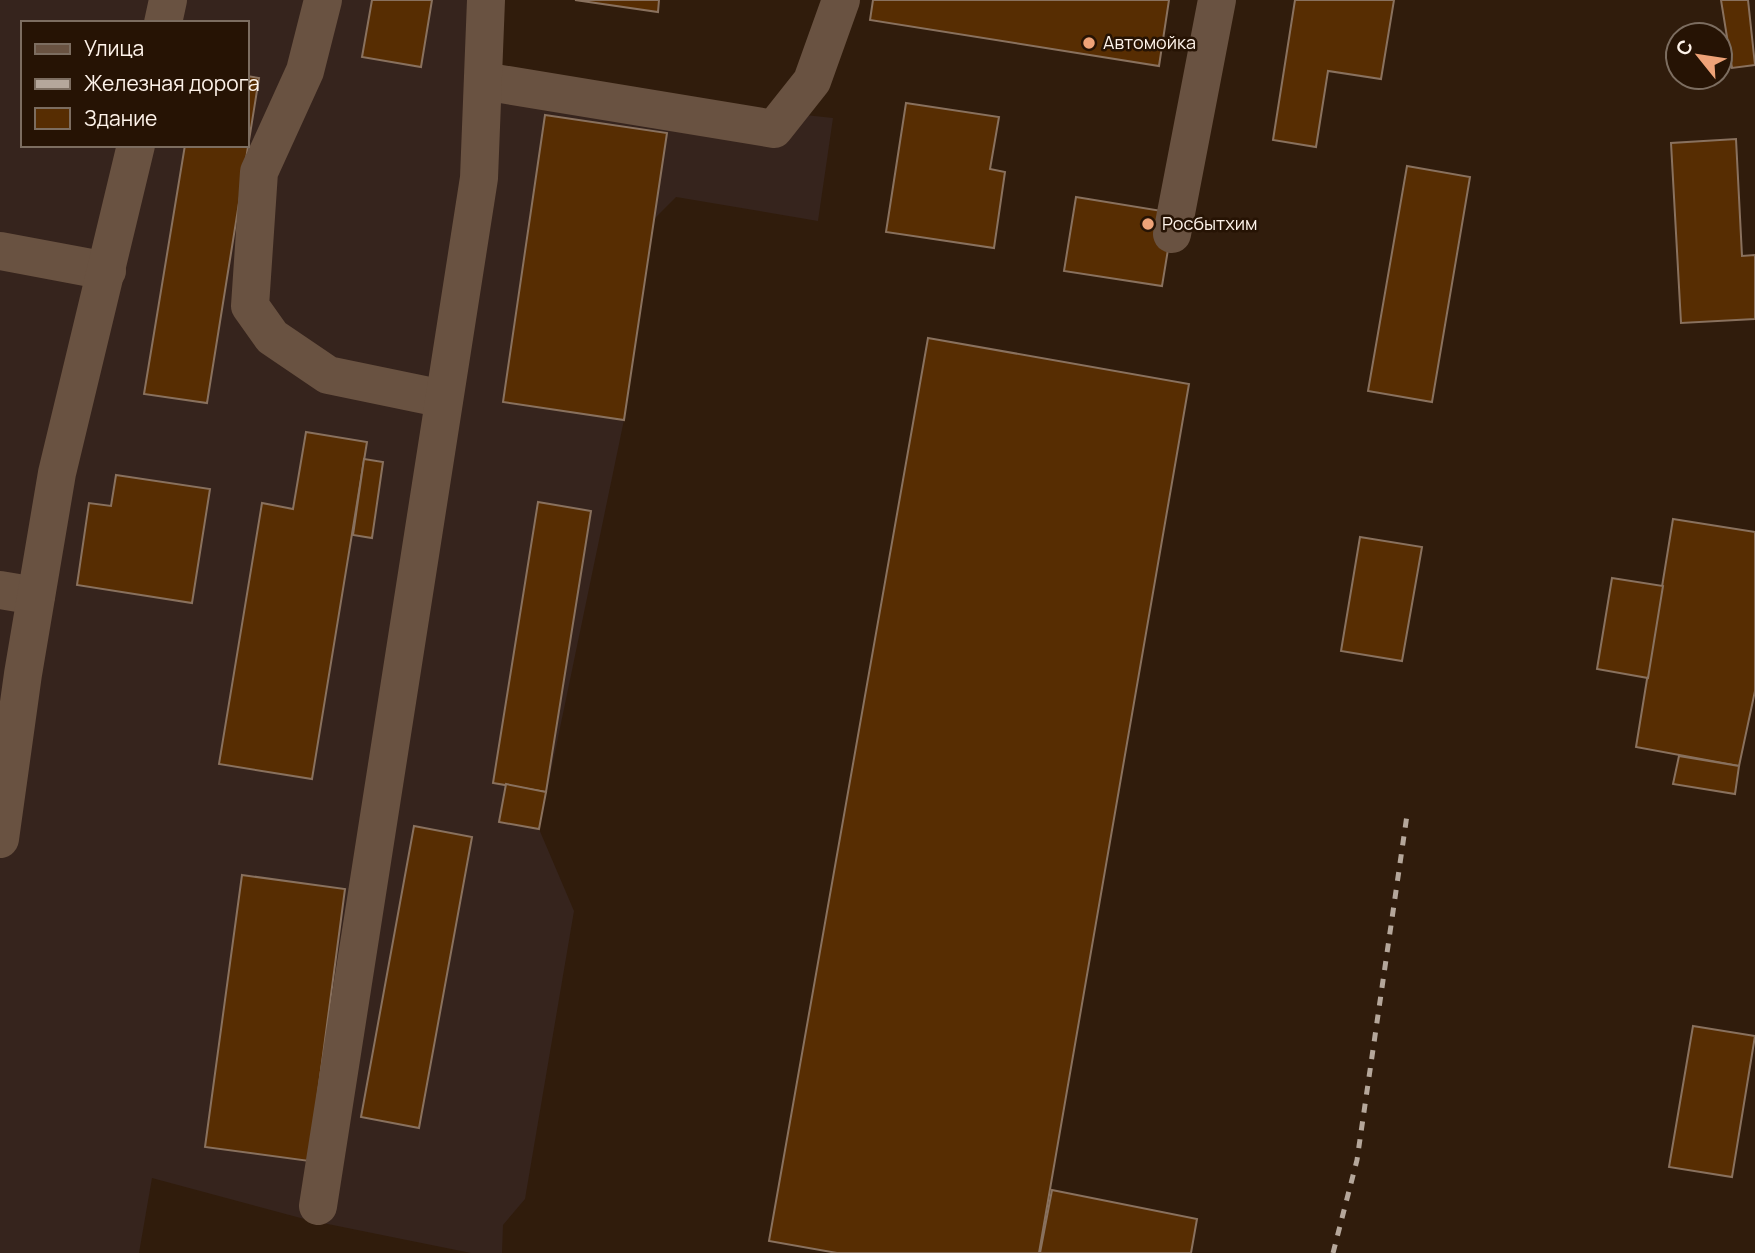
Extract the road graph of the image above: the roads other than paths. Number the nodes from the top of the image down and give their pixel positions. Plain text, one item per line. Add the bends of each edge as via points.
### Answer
1 (168, 0) edge
2 (323, 0) edge
3 (486, 0) edge
4 (841, 0) edge
5 (1217, 0) edge
6 (163, 21) edge
7 (483, 81) junction
8 (136, 147) edge
9 (1172, 233) dead end
10 (0, 251) edge
11 (107, 271) junction
12 (444, 399) junction
13 (18, 593) edge
14 (0, 839) edge
15 (318, 1206) dead end

1 - 6 lane
2 - 12 lane via 305,71 259,172 250,306 272,337 328,375
3 - 7 lane
4 - 7 lane via 813,81 774,129
5 - 9 lane
7 - 12 lane via 479,177
8 - 11 lane
10 - 11 lane
11 - 13 lane via 57,473
12 - 15 lane
13 - 14 lane

